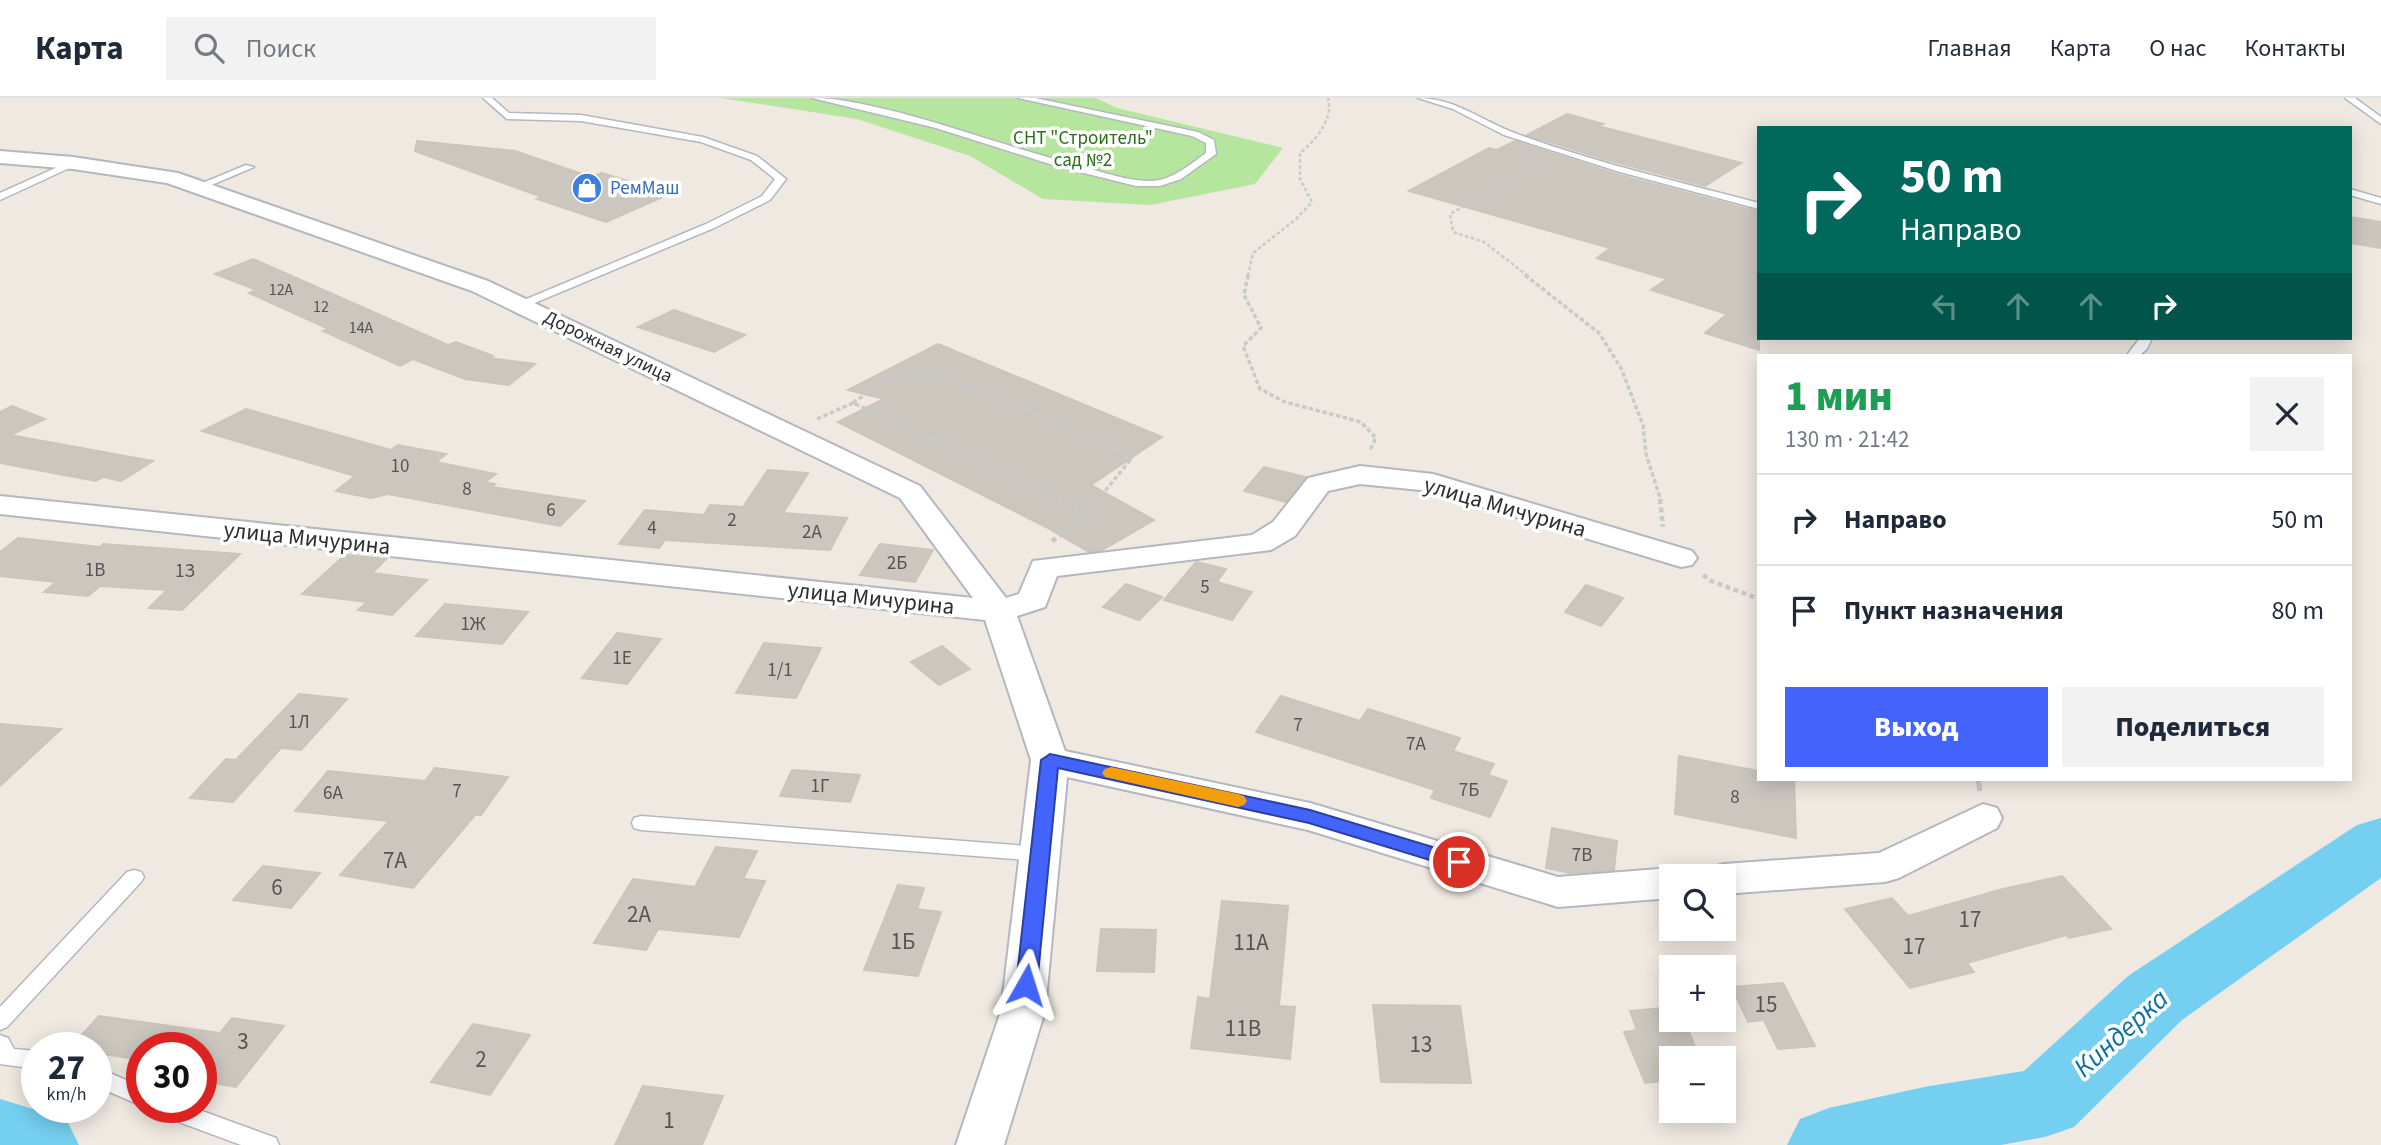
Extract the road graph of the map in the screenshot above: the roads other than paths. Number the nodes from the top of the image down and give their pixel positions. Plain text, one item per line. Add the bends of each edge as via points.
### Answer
1 (487, 98) edge
2 (816, 98) edge
3 (1022, 98) edge
4 (1422, 98) edge
5 (2349, 98) edge
6 (2381, 121) edge
7 (5, 160) edge
8 (73, 163) junction
9 (249, 167) dead end
10 (198, 187) junction
11 (2352, 193) edge
12 (0, 197) edge
13 (2381, 201) edge
14 (1757, 205) edge
15 (521, 305) junction
16 (2146, 340) edge
17 (2134, 354) edge
18 (0, 505) edge
19 (1681, 558) road end
20 (999, 611) junction
21 (1050, 760) junction
22 (1983, 818) dead end
23 (641, 823) dead end
24 (1040, 854) junction
25 (134, 877) dead end
26 (1736, 878) edge
27 (1659, 884) edge
28 (0, 1021) edge
29 (0, 1044) edge
30 (21, 1058) edge
31 (209, 1123) edge
32 (268, 1145) edge
33 (980, 1145) edge

1 - 15 lane via 507,116 582,118 703,139 754,158 781,179 766,198 710,226
2 - 3 lane via 916,120 1136,183 1178,177 1211,153 1211,142 1195,134
4 - 14 lane via 1456,107 1507,133
5 - 6 lane
7 - 8 street, Дорожная улица
8 - 10 street, Дорожная улица via 171,177
8 - 12 lane
9 - 10 lane
10 - 15 street, Дорожная улица via 480,286
11 - 13 lane
15 - 20 street, Дорожная улица via 910,492
16 - 17 lane
18 - 20 street, улица Мичурина
19 - 20 street, улица Мичурина via 1433,482 1360,474 1318,484 1284,529 1260,543 1044,568 1033,600
20 - 21 street, Дорожная улица
21 - 24 street
21 - 27 street via 1310,817 1558,892
22 - 26 street via 1885,867
23 - 24 lane
24 - 33 street via 1023,1011
25 - 28 lane
29 - 30 lane via 7,1057
31 - 32 lane

